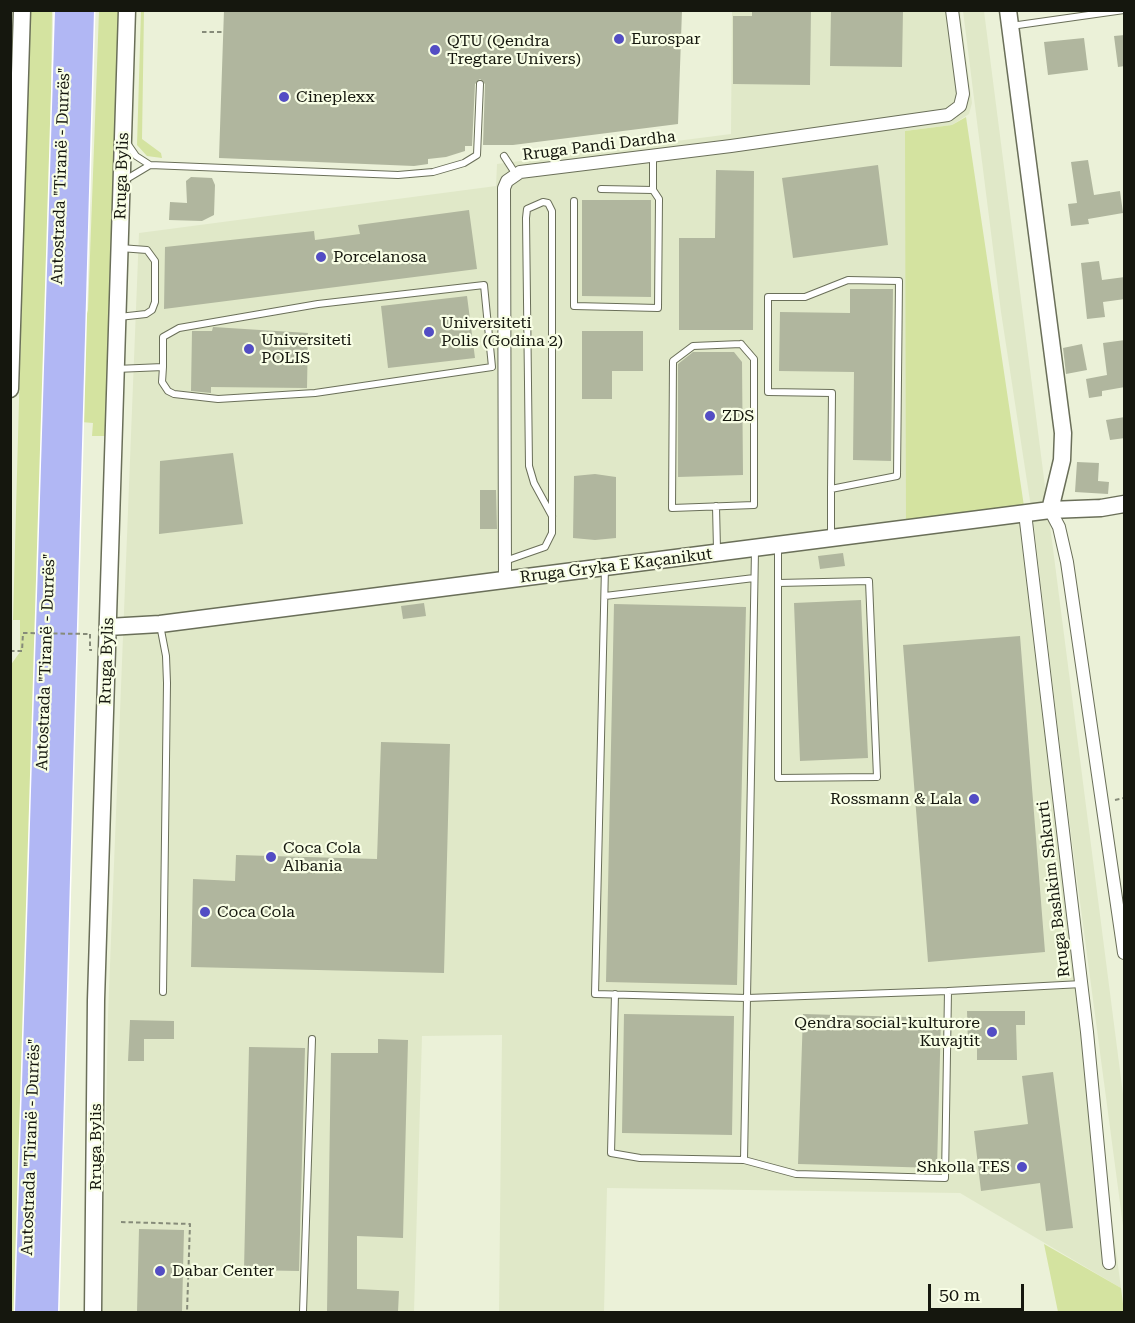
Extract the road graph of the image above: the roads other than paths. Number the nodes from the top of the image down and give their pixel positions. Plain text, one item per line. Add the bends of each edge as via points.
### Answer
1 (22, 10) edge
2 (66, 10) edge
3 (83, 10) edge
4 (95, 10) edge
5 (128, 10) edge
6 (952, 10) edge
7 (1124, 10) edge
8 (1009, 18) edge
9 (480, 84) dead end
10 (123, 136) junction
11 (653, 155) junction
12 (504, 156) dead end
13 (150, 165) junction
14 (514, 173) junction
15 (121, 185) junction
16 (601, 189) dead end
17 (653, 189) junction
18 (574, 201) dead end
19 (119, 248) junction
20 (117, 317) junction
21 (75, 323) junction
22 (163, 367) junction
23 (116, 369) junction
24 (10, 388) edge
25 (831, 489) junction
26 (1125, 504) edge
27 (716, 506) junction
28 (1050, 510) junction
29 (1025, 513) junction
30 (552, 516) junction
31 (831, 537) junction
32 (778, 544) junction
33 (755, 547) junction
34 (717, 552) junction
35 (504, 561) junction
36 (605, 567) junction
37 (754, 578) junction
38 (505, 580) junction
39 (778, 583) junction
40 (605, 596) junction
41 (160, 624) junction
42 (108, 627) junction
43 (1125, 953) edge
44 (1082, 984) junction
45 (948, 991) junction
46 (163, 992) dead end
47 (615, 994) junction
48 (747, 998) junction
49 (312, 1039) dead end
50 (744, 1160) junction
51 (1109, 1263) dead end
52 (26, 1312) edge
53 (47, 1312) edge
54 (93, 1312) edge
55 (303, 1312) edge

1 - 24 main road
2 - 52 highway, Autostrada "Tiranë - Durrës"
3 - 21 highway, Autostrada "Tiranë - Durrës"
4 - 21 highway via 86,256
5 - 10 main road, Rruga Bylis
6 - 11 street, Rruga Pandi Dardha via 963,94 960,106 948,115
7 - 8 lane
8 - 28 main road via 1063,433 1062,460
9 - 13 lane via 477,155 433,172 398,176
10 - 13 lane via 136,156
10 - 15 main road, Rruga Bylis
11 - 14 street, Rruga Pandi Dardha
11 - 17 lane
12 - 14 lane
13 - 15 lane
14 - 35 street, Rruga Pandi Dardha via 504,188
15 - 19 main road, Rruga Bylis
16 - 17 lane
17 - 18 lane via 659,199 658,308 574,306
19 - 20 main road, Rruga Bylis
19 - 20 lane via 147,250 155,261 155,303 146,314
20 - 23 main road, Rruga Bylis
21 - 53 highway, Autostrada "Tiranë - Durrës"
22 - 22 lane via 163,337 179,328 318,304 484,285 492,367 315,393 218,399 168,391 162,382
22 - 23 lane
23 - 42 main road, Rruga Bylis
25 - 25 lane via 832,393 768,392 768,297 805,297 848,280 898,281 897,476
25 - 31 lane
26 - 28 main road, Rruga Gryka E Kaçanikut
27 - 27 lane via 672,508 673,361 693,346 741,344 754,358 754,505
27 - 34 lane
28 - 29 main road, Rruga Gryka E Kaçanikut
28 - 43 street via 1059,527 1069,573
29 - 31 main road, Rruga Gryka E Kaçanikut
29 - 44 street, Rruga Bashkim Shkurti
30 - 30 lane via 552,211 543,202 527,209 526,218 529,466
30 - 35 lane via 550,541 544,547
31 - 32 main road, Rruga Gryka E Kaçanikut
32 - 33 main road, Rruga Gryka E Kaçanikut
32 - 39 lane
33 - 34 main road, Rruga Gryka E Kaçanikut
33 - 37 lane
34 - 36 main road, Rruga Gryka E Kaçanikut
35 - 38 street, Rruga Pandi Dardha
36 - 38 main road, Rruga Gryka E Kaçanikut
36 - 40 lane
37 - 40 lane
37 - 48 lane
38 - 41 main road, Rruga Gryka E Kaçanikut
39 - 39 lane via 778,778 877,777 869,580
40 - 47 lane via 595,994
41 - 42 main road, Rruga Gryka E Kaçanikut
41 - 46 lane via 167,683
42 - 54 main road, Rruga Bylis via 96,1000
44 - 45 lane
44 - 51 street, Rruga Bashkim Shkurti
45 - 48 lane
45 - 50 lane via 945,1178 796,1174
47 - 48 lane
47 - 50 lane via 611,1154
48 - 50 lane
49 - 55 lane

